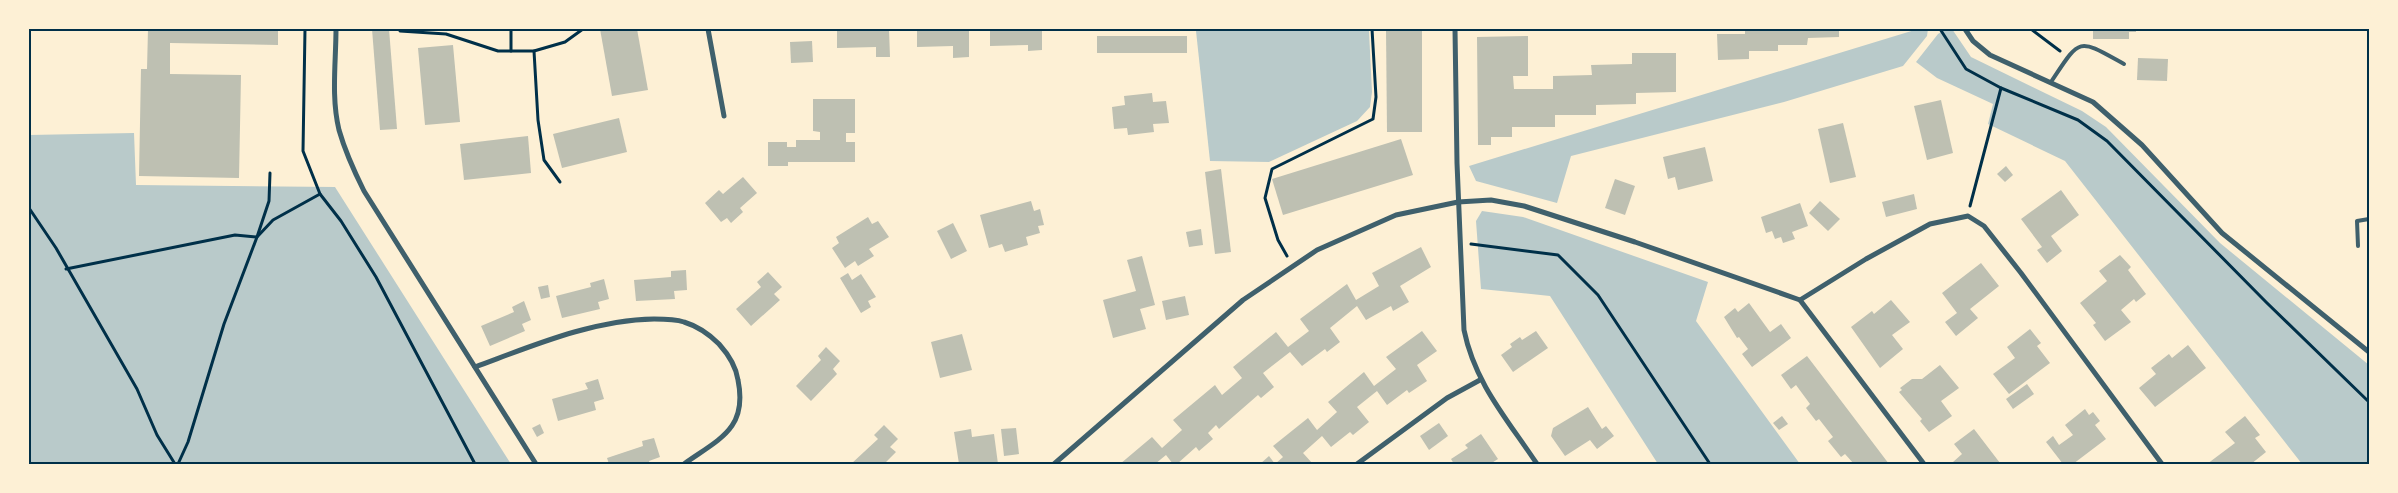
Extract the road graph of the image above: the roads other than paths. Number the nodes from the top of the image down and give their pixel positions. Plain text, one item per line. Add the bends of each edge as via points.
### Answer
1 (336, 29) edge
2 (708, 29) edge
3 (1454, 29) edge
4 (1965, 29) edge
5 (2124, 64) dead end
6 (2051, 82) junction
7 (724, 116) dead end
8 (1458, 202) junction
9 (2369, 219) edge
10 (2358, 246) dead end
11 (1800, 300) junction
12 (2369, 352) edge
13 (475, 368) junction
14 (1480, 380) junction
15 (536, 464) edge
16 (684, 464) edge
17 (1055, 464) edge
18 (1357, 464) edge
19 (1537, 464) edge
20 (1924, 464) edge
21 (2162, 464) edge

1 - 13 street via 336,101 339,129 350,163 364,191
2 - 7 street
3 - 8 street
4 - 6 street via 1990,56
5 - 6 lane via 2090,46 2079,46 2069,54
6 - 12 street via 2104,110 2142,145 2222,233
8 - 11 street via 1491,200 1524,206
8 - 14 street via 1464,330 1468,352
8 - 17 street via 1396,215 1317,250 1293,265 1243,300
9 - 10 lane via 2357,221
11 - 20 street
11 - 21 street via 1930,224 1968,216 1984,226 2025,278
13 - 15 street
13 - 16 street via 540,342 610,323 683,321 710,335 727,352 737,372 742,396 730,432
14 - 18 street via 1447,398
14 - 19 street

